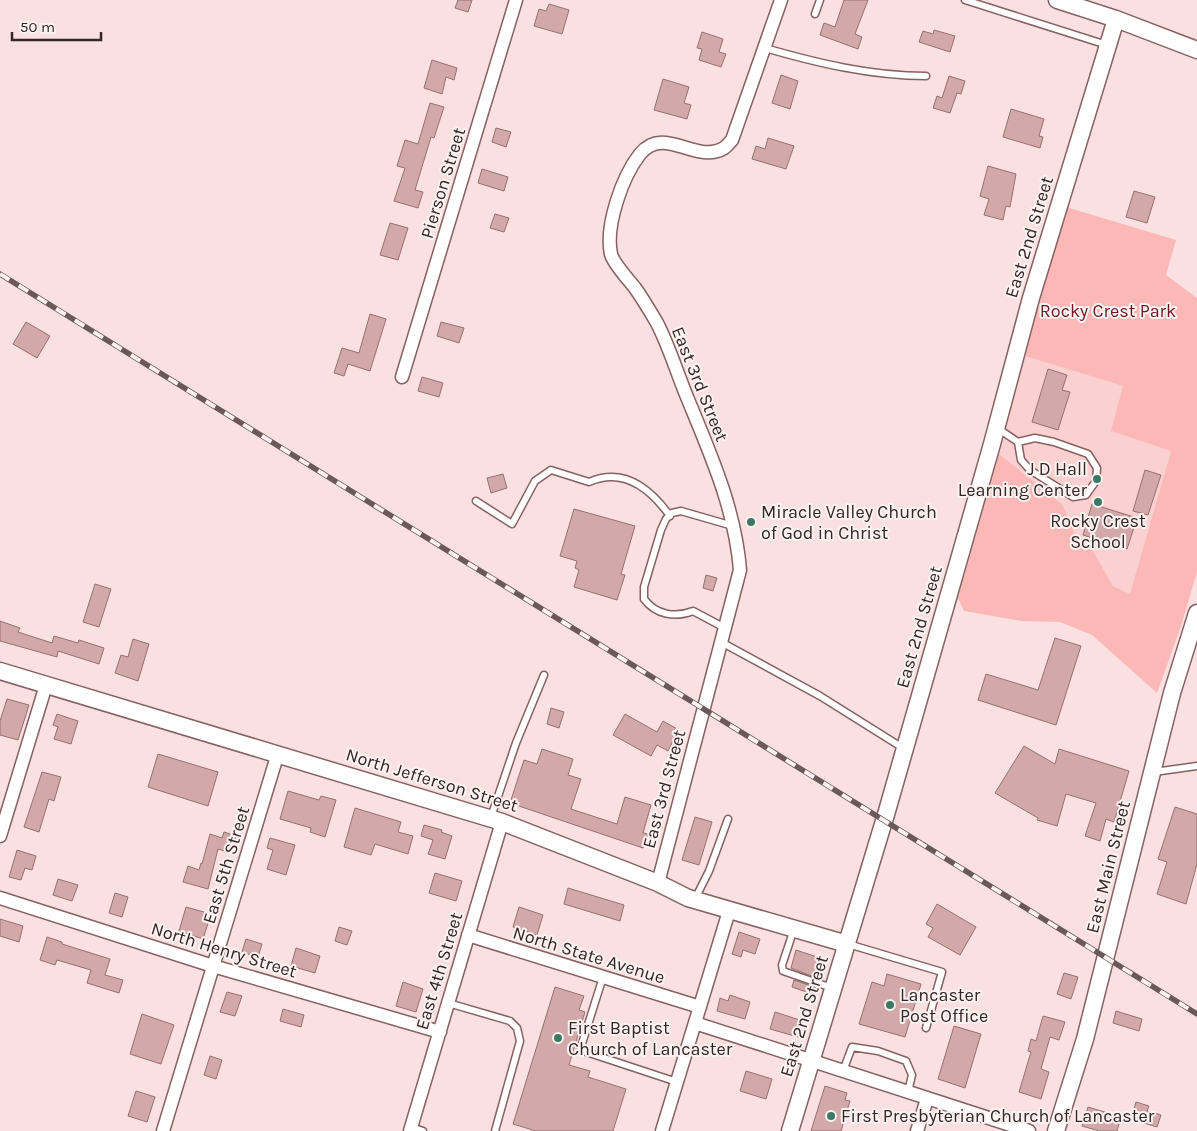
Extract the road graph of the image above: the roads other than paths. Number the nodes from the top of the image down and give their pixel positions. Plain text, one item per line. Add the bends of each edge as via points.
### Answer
1 (516, 0) edge
2 (781, 0) edge
3 (820, 0) edge
4 (965, 0) edge
5 (1056, 0) edge
6 (815, 14) dead end
7 (1116, 19) junction
8 (1108, 45) junction
9 (765, 48) junction
10 (1197, 50) edge
11 (926, 76) dead end
12 (402, 377) dead end
13 (997, 428) junction
14 (1018, 442) junction
15 (476, 502) dead end
16 (670, 516) junction
17 (734, 527) junction
18 (1196, 618) edge
19 (725, 628) junction
20 (721, 642) junction
21 (0, 671) edge
22 (544, 675) dead end
23 (46, 685) junction
24 (905, 749) junction
25 (278, 753) junction
26 (1197, 766) edge
27 (1152, 772) junction
28 (728, 819) dead end
29 (496, 820) junction
30 (0, 836) edge
31 (658, 883) junction
32 (0, 898) edge
33 (695, 900) junction
34 (730, 911) junction
35 (794, 929) junction
36 (468, 935) junction
37 (847, 944) junction
38 (213, 966) junction
39 (603, 977) junction
40 (834, 988) junction
41 (448, 1002) junction
42 (700, 1007) junction
43 (695, 1023) junction
44 (926, 1028) dead end
45 (440, 1032) junction
46 (812, 1060) junction
47 (843, 1071) junction
48 (677, 1082) junction
49 (908, 1092) junction
50 (927, 1099) junction
51 (414, 1130) edge
52 (163, 1131) edge
53 (494, 1131) edge
54 (662, 1131) edge
55 (790, 1131) edge
56 (917, 1131) edge
57 (1029, 1131) edge
58 (1056, 1131) edge

1 - 12 street, Pierson Street
2 - 9 street, East 3rd Street
3 - 6 lane
4 - 8 lane
5 - 7 street
7 - 8 street, East 2nd Street
7 - 10 street
8 - 13 street, East 2nd Street via 1031,298
9 - 11 lane via 864,72
9 - 17 street, East 3rd Street via 732,140 724,148 708,152 651,143 626,176 615,206 609,237 611,256 657,324 717,472
13 - 14 lane
13 - 24 street, East 2nd Street
14 - 14 lane via 1021,460 1030,470 1073,497 1086,495 1096,481 1097,468 1088,454 1035,438
15 - 16 lane via 512,524 535,481 551,470 589,482 609,476 635,482 656,497
16 - 17 lane via 681,511
16 - 19 lane via 666,519 644,588 644,600 661,612 677,615 693,610
17 - 19 street, East 3rd Street via 740,570
18 - 27 street, East Main Street
19 - 20 street, East 3rd Street
20 - 24 lane via 820,696
20 - 31 street, East 3rd Street
21 - 23 street, North Jefferson Street
22 - 29 lane via 516,743
23 - 25 street, North Jefferson Street
23 - 30 street
24 - 37 street, East 2nd Street
25 - 29 street, North Jefferson Street
25 - 38 street, East 5th Street
26 - 27 lane
27 - 58 street, East Main Street via 1085,1039
28 - 33 lane
29 - 31 street, North Jefferson Street
29 - 36 street, East 4th Street
31 - 33 street, North Jefferson Street
32 - 38 street, North Henry Street
33 - 34 street, North Jefferson Street
34 - 35 street, North Jefferson Street
34 - 42 street
35 - 37 street, North Jefferson Street
35 - 40 lane via 782,971
36 - 39 street, North State Avenue
36 - 41 street, East 4th Street
37 - 40 street, East 2nd Street
37 - 44 lane via 942,972
38 - 45 street, North Henry Street
38 - 52 street, East 5th Street
39 - 42 street, North State Avenue
39 - 48 lane via 580,1050
40 - 46 street, East 2nd Street
41 - 45 street, East 4th Street
41 - 53 lane via 510,1021 517,1028 520,1041
42 - 43 street
43 - 46 street
43 - 48 street
45 - 51 street, East 4th Street
46 - 47 street
46 - 55 street, East 2nd Street
47 - 49 street
47 - 49 lane via 852,1047 888,1054 906,1061 912,1076
48 - 54 street
49 - 50 street
50 - 56 street
50 - 57 street

